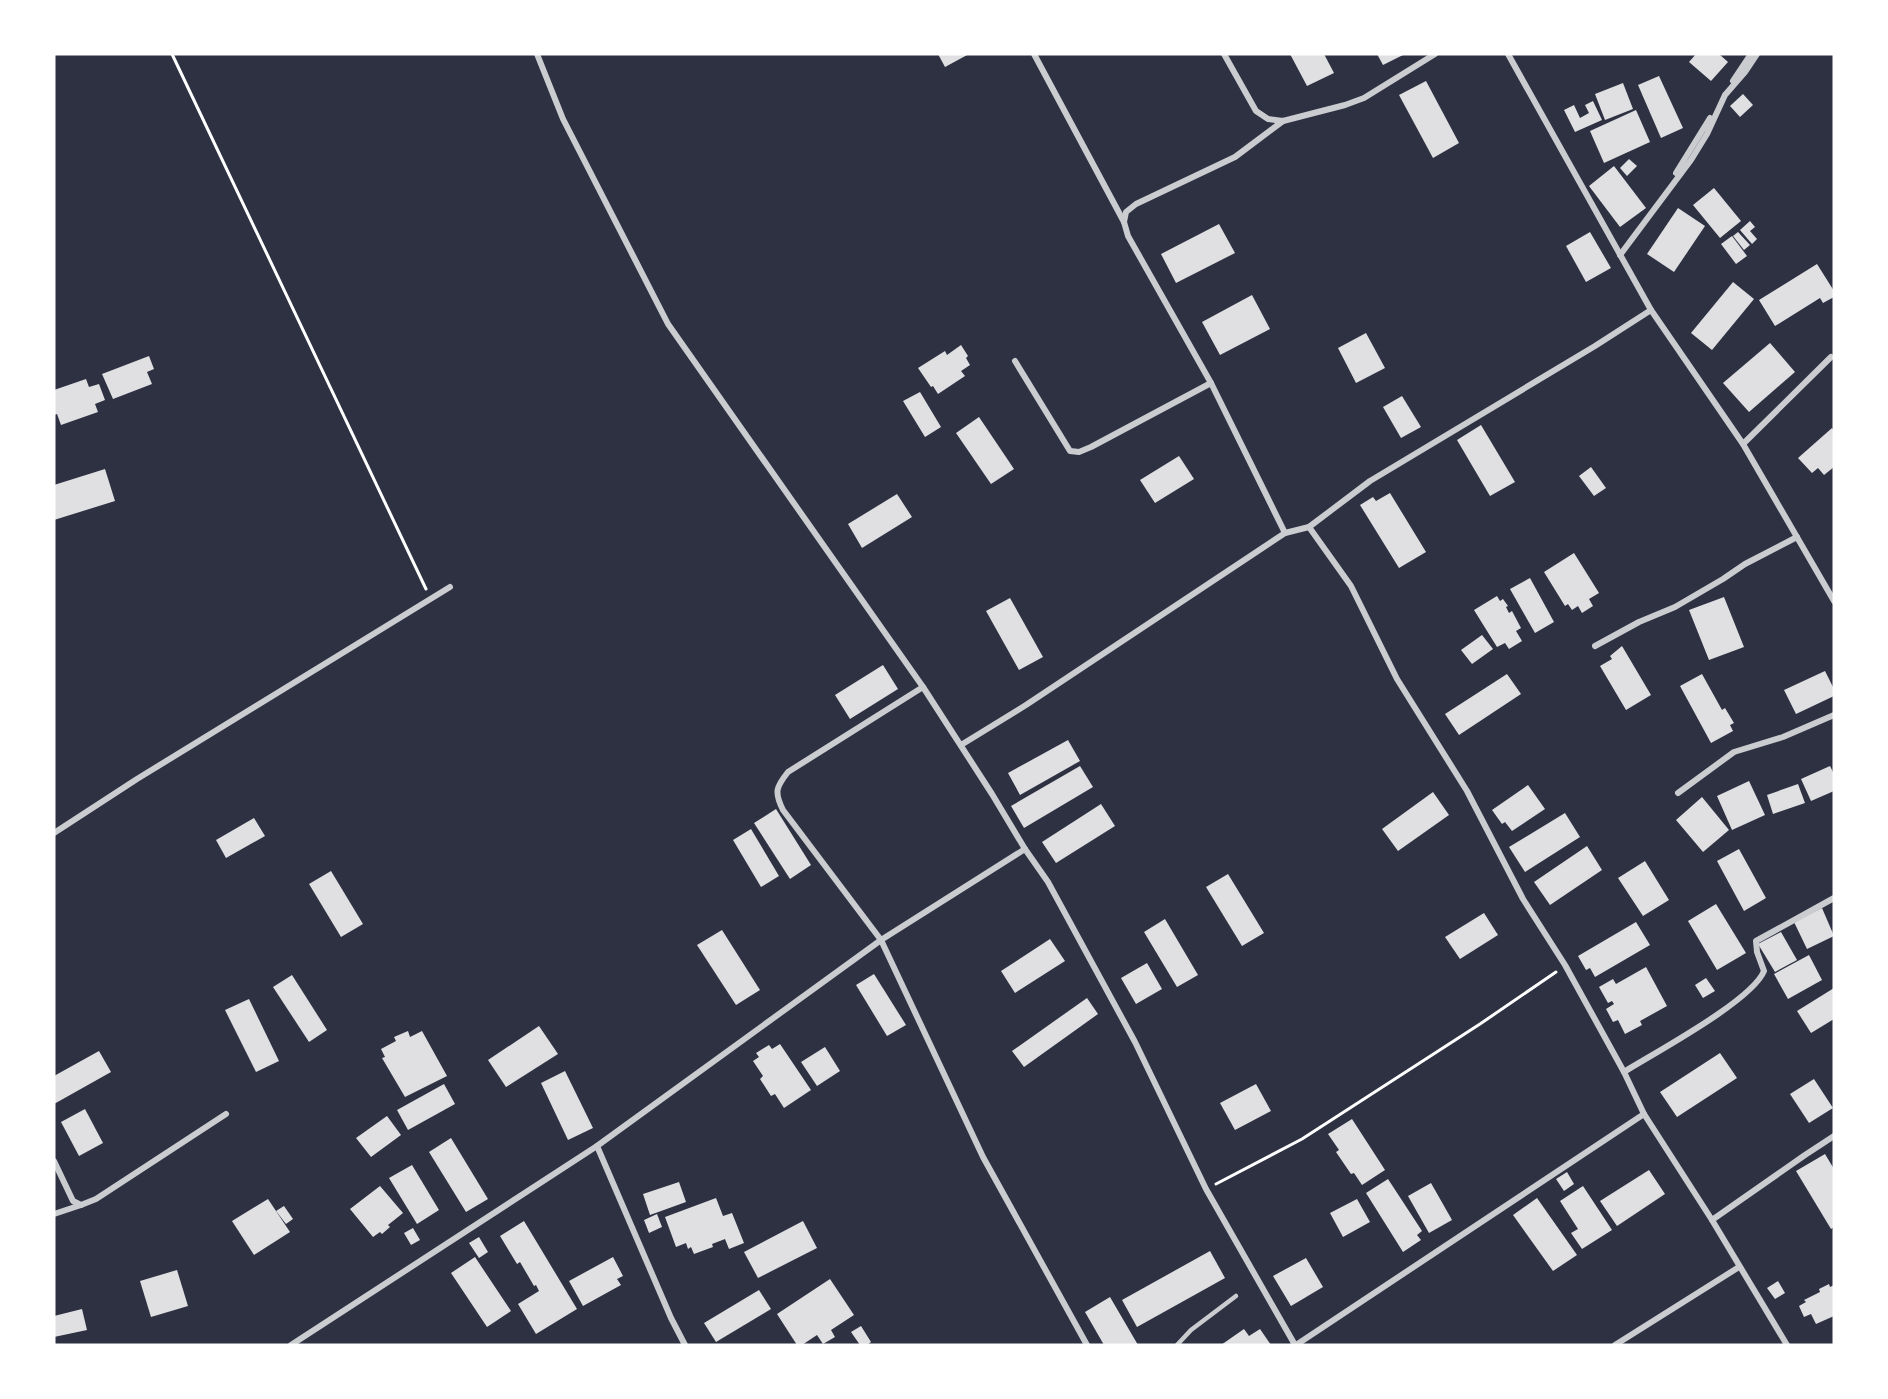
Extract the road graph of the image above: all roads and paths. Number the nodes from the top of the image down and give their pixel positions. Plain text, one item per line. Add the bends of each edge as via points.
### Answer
1 (172, 54) edge
2 (537, 54) edge
3 (1034, 54) edge
4 (1224, 54) edge
5 (1435, 54) edge
6 (1508, 54) edge
7 (1751, 54) edge
8 (1757, 54) edge
9 (1283, 121) junction
10 (1124, 222) junction
11 (1621, 257) junction
12 (1651, 310) junction
13 (1831, 357) dead end
14 (1015, 361) dead end
15 (1211, 383) junction
16 (1743, 444) junction
17 (1309, 527) junction
18 (1285, 533) junction
19 (1797, 537) junction
20 (450, 587) dead end
21 (431, 599) junction
22 (1834, 601) edge
23 (1595, 646) dead end
24 (923, 687) junction
25 (1834, 715) edge
26 (961, 745) junction
27 (1678, 793) dead end
28 (54, 834) edge
29 (1025, 849) junction
30 (1834, 898) edge
31 (881, 940) junction
32 (1565, 965) junction
33 (1624, 1072) junction
34 (226, 1114) dead end
35 (1644, 1114) junction
36 (1834, 1136) edge
37 (597, 1146) junction
38 (54, 1161) edge
39 (1206, 1189) junction
40 (81, 1205) junction
41 (54, 1214) edge
42 (1712, 1221) junction
43 (1739, 1267) junction
44 (1236, 1296) dead end
45 (291, 1345) edge
46 (686, 1345) edge
47 (1087, 1345) edge
48 (1177, 1345) edge
49 (1296, 1345) edge
50 (1615, 1345) edge
51 (1787, 1345) edge

1 - 21 path
2 - 24 street via 563,119 668,324
3 - 10 street
4 - 9 street via 1256,111 1268,119
5 - 9 street via 1364,98
6 - 11 street
7 - 11 street
8 - 11 street via 1725,95 1691,160
9 - 10 street via 1235,157 1136,204 1126,212
10 - 15 street via 1128,236
11 - 12 street
12 - 16 street
12 - 17 street via 1370,481
13 - 16 street
14 - 15 street via 1070,451 1091,447
15 - 18 street
16 - 19 street
17 - 18 street
17 - 32 street via 1351,586 1397,679 1467,791 1522,899
18 - 26 street
19 - 22 street
19 - 23 street via 1675,607
20 - 21 street
21 - 28 street
24 - 26 street
24 - 31 street via 788,772 778,785 777,798 783,810
25 - 27 street via 1734,752
26 - 29 street
29 - 31 street
29 - 39 street via 1048,882 1135,1042
30 - 33 street via 1756,941 1764,971 1761,979 1726,1009
31 - 37 street
31 - 47 street via 983,1157
32 - 33 street
32 - 39 path via 1302,1139
33 - 35 street
34 - 40 street
35 - 42 street
35 - 49 street
36 - 42 street
37 - 45 street
37 - 46 street
38 - 40 street via 73,1201
39 - 49 street
40 - 41 street
42 - 43 street
43 - 50 street
43 - 51 street
44 - 48 lane

